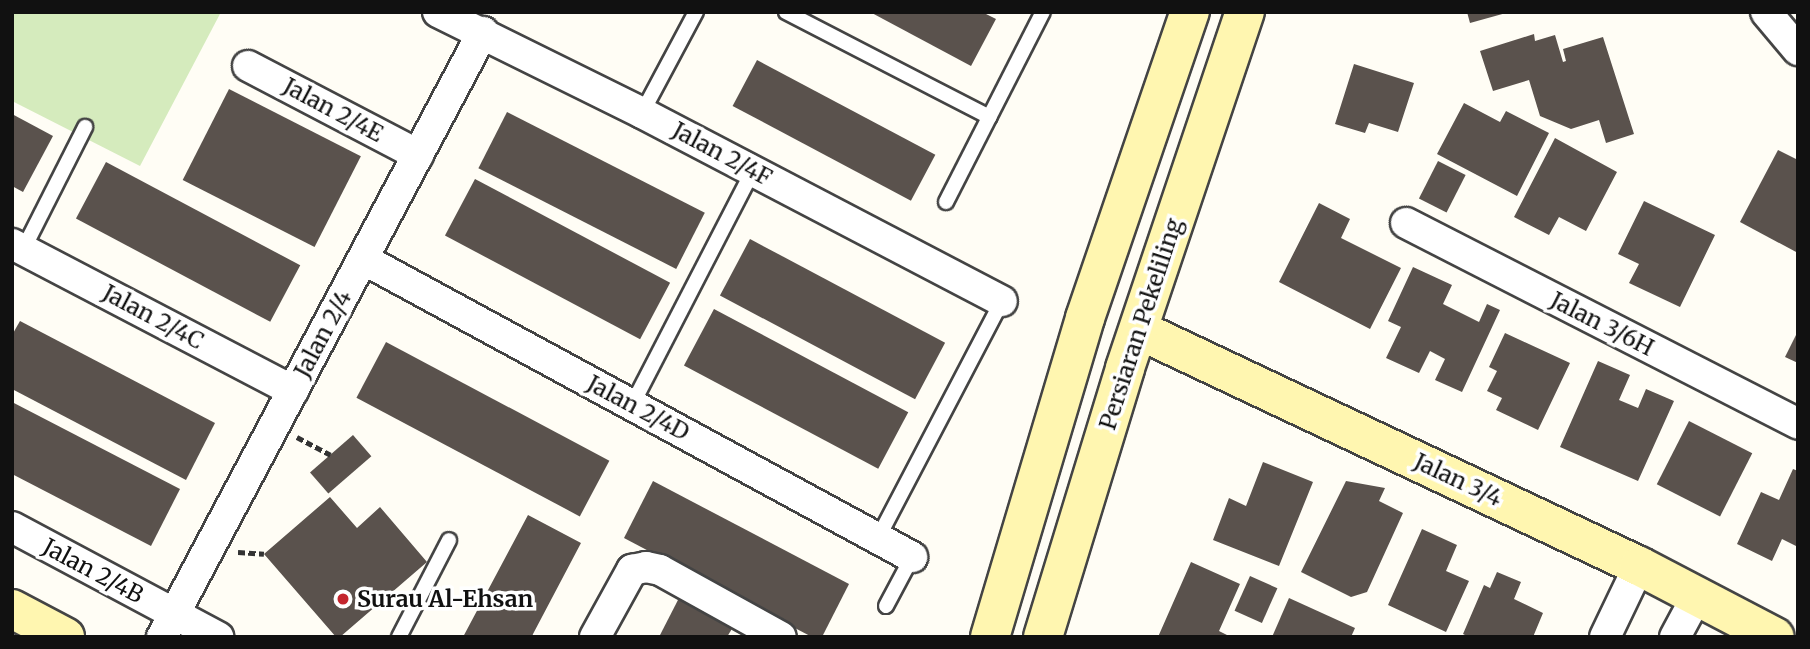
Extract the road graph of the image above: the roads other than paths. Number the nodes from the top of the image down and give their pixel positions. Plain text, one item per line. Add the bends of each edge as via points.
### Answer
1 (439, 12) edge
2 (696, 12) edge
3 (786, 12) edge
4 (1043, 12) edge
5 (1190, 12) edge
6 (1245, 12) edge
7 (1766, 12) edge
8 (483, 32) junction
9 (1798, 50) edge
10 (248, 66) dead end
11 (642, 113) junction
12 (989, 117) junction
13 (85, 127) dead end
14 (418, 155) junction
15 (753, 171) junction
16 (946, 202) dead end
17 (1406, 223) dead end
18 (18, 247) edge
19 (362, 259) junction
20 (1002, 302) joint
21 (1139, 330) junction
22 (293, 391) junction
23 (632, 405) junction
24 (1798, 424) edge
25 (12, 527) edge
26 (878, 538) junction
27 (449, 540) dead end
28 (912, 557) joint
29 (1639, 566) junction
30 (1697, 596) junction
31 (886, 606) dead end
32 (12, 609) edge
33 (168, 625) edge
34 (65, 637) edge
35 (218, 637) edge
36 (399, 637) edge
37 (595, 637) edge
38 (781, 637) edge
39 (990, 637) edge
40 (1044, 637) edge
41 (1605, 637) edge
42 (1675, 637) edge
43 (1774, 637) edge

1 - 8 street, Jalan 2/4F
2 - 11 lane
3 - 12 lane
4 - 12 lane
5 - 39 main road via 1086,318
6 - 21 main road, Persiaran Pekeliling
7 - 9 street
8 - 11 street, Jalan 2/4F
8 - 14 street, Jalan 2/4
10 - 14 street, Jalan 2/4E
11 - 15 street, Jalan 2/4F
12 - 16 lane
13 - 18 lane
14 - 19 street, Jalan 2/4
15 - 20 street, Jalan 2/4F
15 - 23 lane
17 - 24 street, Jalan 3/6H
18 - 22 street, Jalan 2/4C
19 - 22 street, Jalan 2/4
19 - 23 street, Jalan 2/4D
20 - 26 lane
21 - 29 main road, Jalan 3/4
21 - 40 main road, Persiaran Pekeliling
22 - 33 street, Jalan 2/4
23 - 26 street, Jalan 2/4D
25 - 33 street, Jalan 2/4B
26 - 28 street, Jalan 2/4D
27 - 36 lane
28 - 31 lane
29 - 30 main road, Jalan 3/4
29 - 41 street
30 - 42 street
30 - 43 main road, Jalan 3/4
32 - 34 main road
33 - 35 street, Jalan 2/4B
37 - 38 street via 632,570 646,567 660,570

